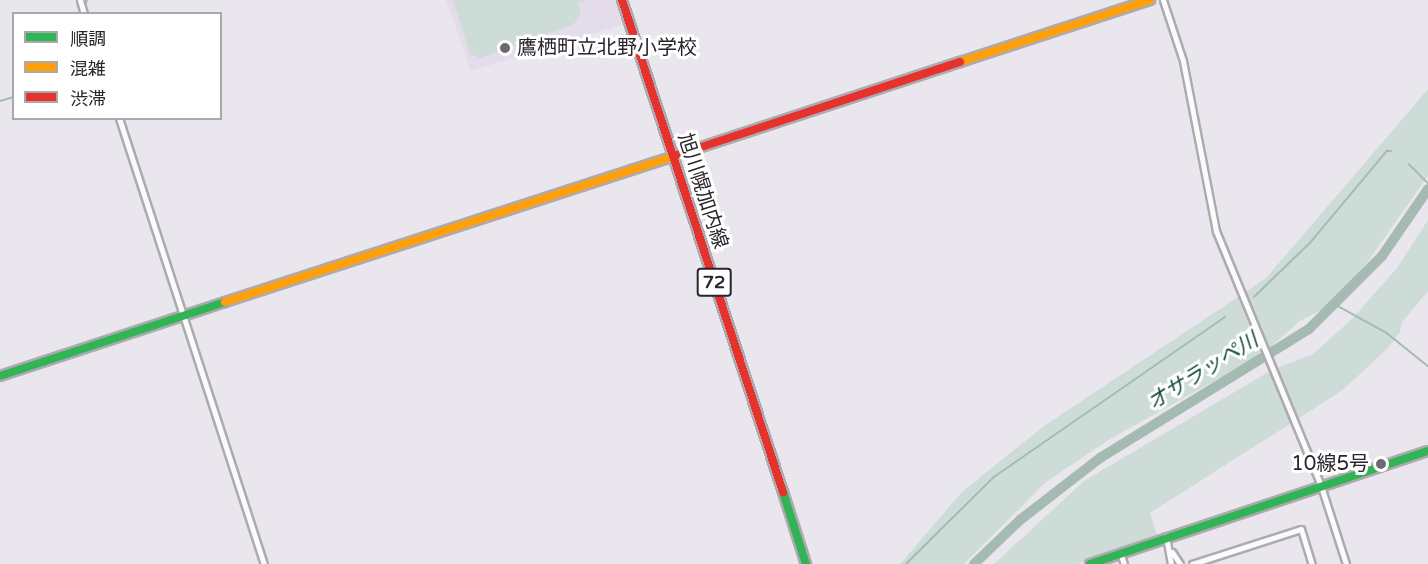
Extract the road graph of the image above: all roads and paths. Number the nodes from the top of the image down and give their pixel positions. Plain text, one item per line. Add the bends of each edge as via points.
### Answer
1 (622, 0) edge
2 (1150, 0) edge
3 (1163, 0) edge
4 (119, 120) edge
5 (673, 157) junction
6 (183, 316) junction
7 (0, 376) edge
8 (1428, 451) edge
9 (1321, 486) junction
10 (1166, 536) junction
11 (1120, 552) junction
12 (1172, 552) junction
13 (264, 564) edge
14 (806, 564) edge
15 (1090, 564) edge
16 (1124, 564) edge
17 (1171, 564) edge
18 (1180, 564) edge
19 (1192, 564) edge
20 (1312, 564) edge
21 (1347, 564) edge

1 - 5 street, 旭川幌加内線 / 72
2 - 5 street
3 - 9 street via 1183,61 1216,231
4 - 6 street
5 - 6 street
5 - 14 street, 旭川幌加内線 / 72
6 - 7 street
6 - 13 street
8 - 9 street
9 - 10 street
9 - 21 street
10 - 11 street
10 - 12 street
11 - 15 street
11 - 16 street
12 - 17 street
12 - 18 street
19 - 20 street via 1301,529

